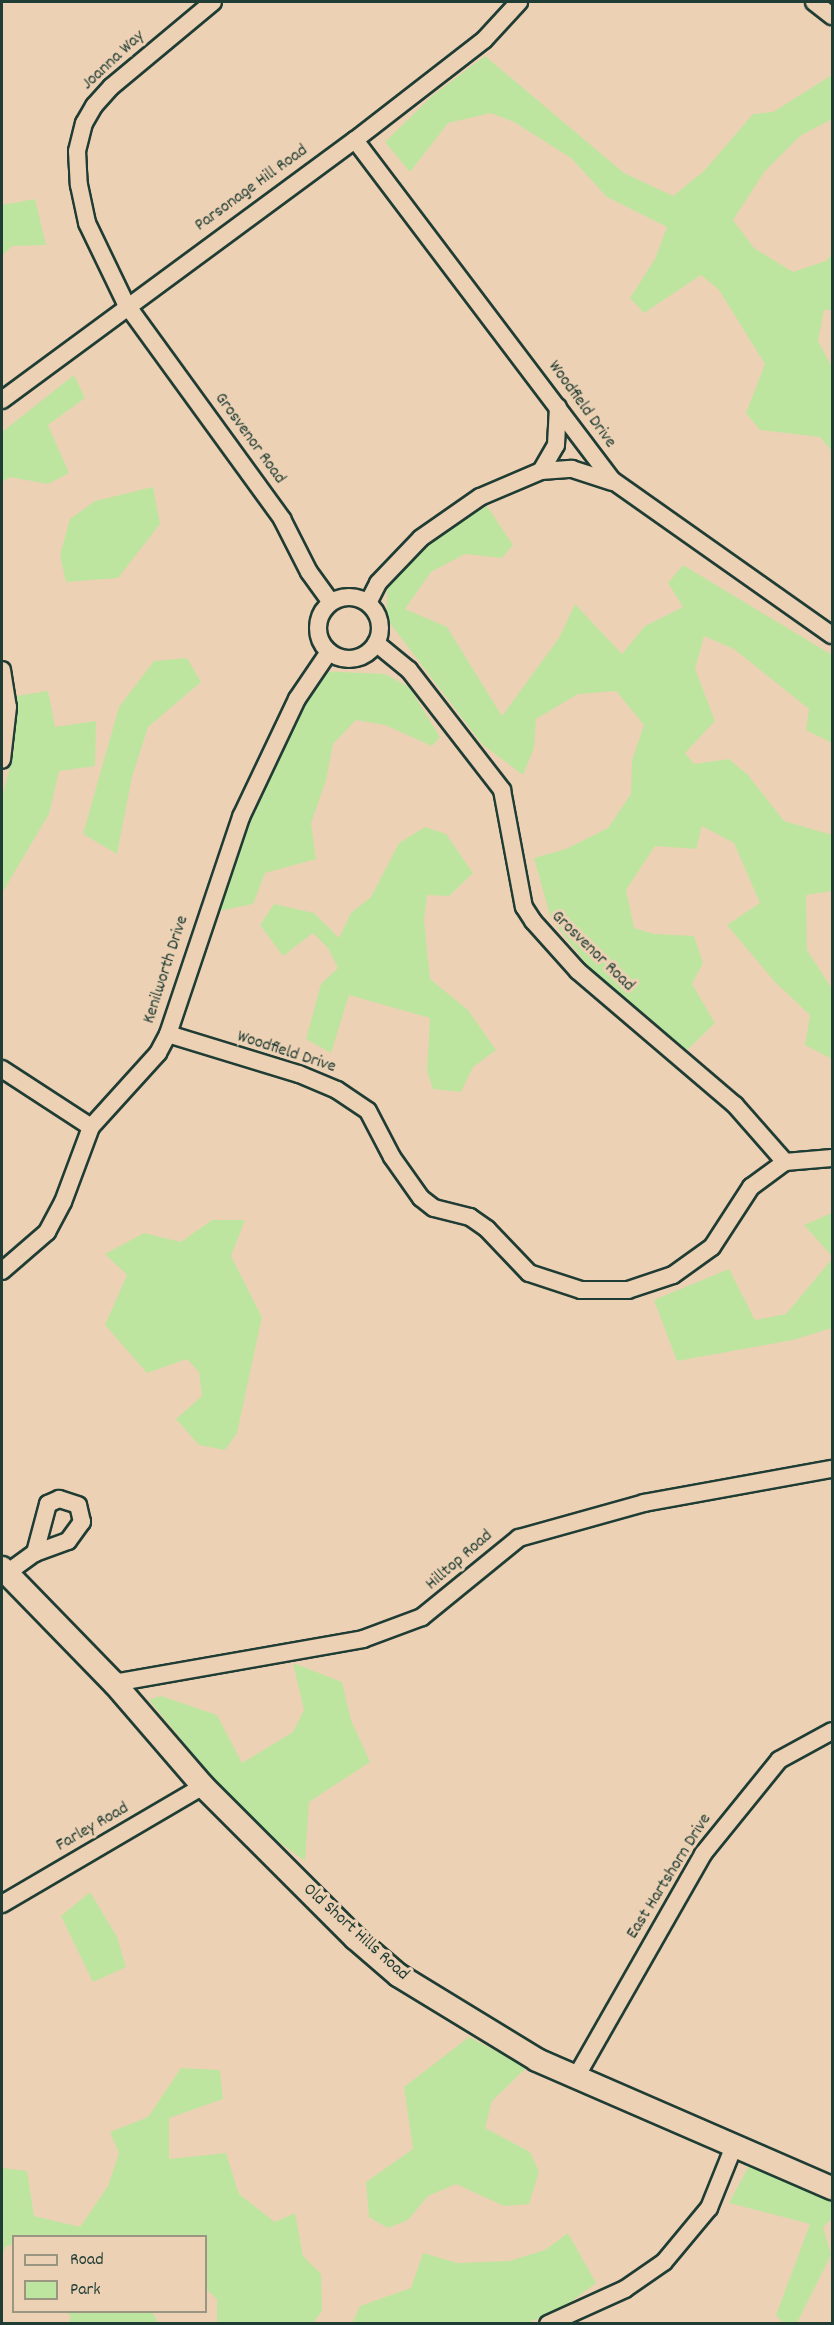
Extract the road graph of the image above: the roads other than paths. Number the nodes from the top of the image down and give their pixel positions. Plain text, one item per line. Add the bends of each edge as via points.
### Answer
1 (213, 2) edge
2 (519, 2) edge
3 (814, 2) edge
4 (832, 16) edge
5 (355, 140) junction
6 (126, 304) junction
7 (2, 400) edge
8 (558, 406) junction
9 (542, 471) junction
10 (617, 484) junction
11 (331, 602) junction
12 (368, 603) junction
13 (832, 635) edge
14 (376, 643) junction
15 (330, 652) junction
16 (2, 670) edge
17 (2, 760) edge
18 (168, 1034) junction
19 (2, 1069) edge
20 (91, 1127) junction
21 (832, 1158) edge
22 (785, 1162) junction
23 (2, 1271) edge
24 (832, 1469) edge
25 (35, 1553) dead end
26 (4, 1571) edge
27 (114, 1683) junction
28 (832, 1731) edge
29 (203, 1786) junction
30 (2, 1904) edge
31 (576, 2078) junction
32 (734, 2146) junction
33 (832, 2188) edge
34 (548, 2324) edge

1 - 6 street, Joanna Way via 111,87 84,123 77,151 87,223
2 - 5 street, Parsonage Hill Road via 484,40
3 - 4 street
5 - 6 street, Parsonage Hill Road
5 - 8 street, Woodfield Drive
6 - 7 street, Parsonage Hill Road
6 - 11 street, Grosvenor Road via 282,519 309,572
8 - 9 street via 556,445
8 - 10 street, Woodfield Drive
9 - 10 street via 572,469
9 - 12 street via 480,497 449,516 395,563
10 - 13 street, Woodfield Drive
11 - 12 street via 350,597
11 - 15 street via 320,615 317,627 320,640
12 - 14 street via 379,619
14 - 15 street via 366,654 354,659
14 - 22 street, Grosvenor Road via 409,670 502,790 524,907 533,921 578,971 735,1105
15 - 18 street, Kenilworth Drive via 297,699 241,817
16 - 17 street via 8,708
18 - 20 street, Kenilworth Drive via 147,1066
18 - 22 street, Woodfield Drive via 299,1074 337,1090 368,1111 392,1157 421,1198 434,1208 470,1217 529,1273 573,1288 628,1290 674,1275 712,1246 751,1187
19 - 20 street
20 - 23 street, Kenilworth Drive via 63,1202 46,1232
21 - 22 street
24 - 27 street, Hilltop Road via 644,1503 519,1538 422,1617 363,1639
25 - 26 street
26 - 27 main road, Old Short Hills Road
27 - 29 main road, Old Short Hills Road
28 - 31 street, East Hartshorn Drive via 779,1760 703,1854
29 - 30 street, Farley Road
29 - 31 main road, Old Short Hills Road via 355,1938 398,1975 495,2037
31 - 32 main road, Old Short Hills Road
32 - 33 main road, Old Short Hills Road
32 - 34 street via 709,2208 664,2262 625,2289

